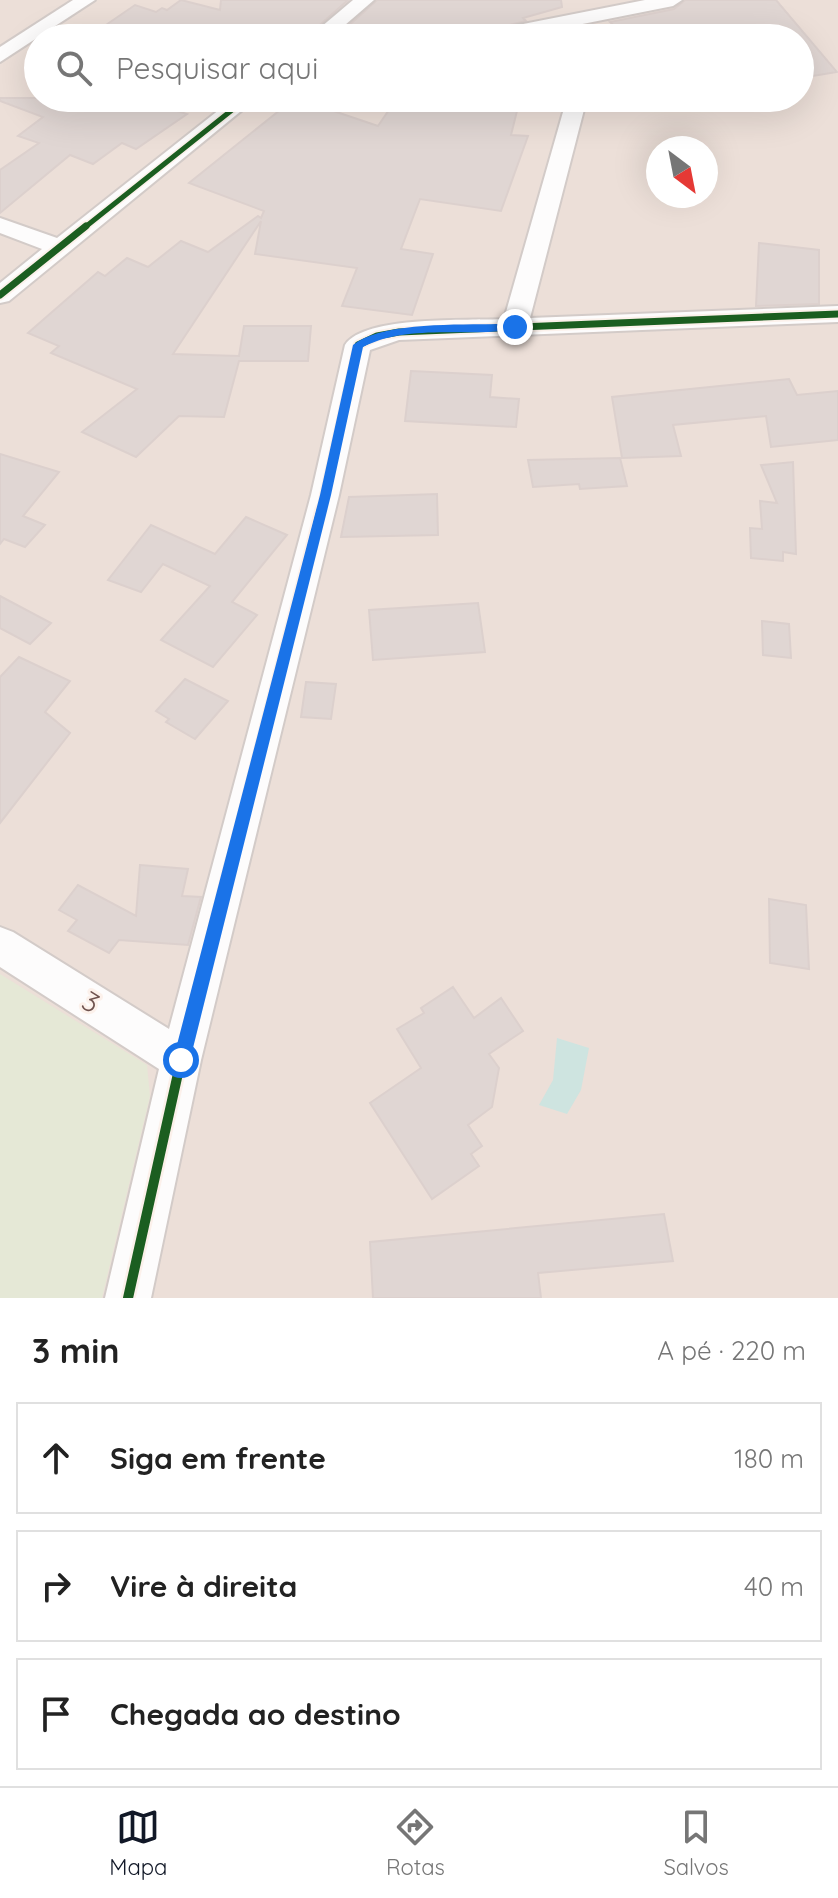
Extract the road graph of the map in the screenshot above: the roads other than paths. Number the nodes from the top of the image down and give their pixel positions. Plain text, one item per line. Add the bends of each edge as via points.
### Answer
1 (86, 0) edge
2 (365, 0) edge
3 (673, 0) edge
4 (604, 9) edge
5 (49, 24) edge
6 (335, 24) edge
7 (541, 24) edge
8 (24, 40) edge
9 (0, 56) edge
10 (229, 112) edge
11 (573, 112) edge
12 (0, 225) edge
13 (59, 247) junction
14 (0, 295) edge
15 (838, 314) edge
16 (515, 327) junction
17 (0, 945) edge
18 (181, 1060) junction
19 (128, 1298) edge

1 - 5 street
2 - 6 street
3 - 4 street
4 - 7 street
8 - 9 street
10 - 13 street
11 - 16 street
12 - 13 street
13 - 14 street
15 - 16 street
16 - 18 street via 399,332 358,345 325,495
17 - 18 street, 3
18 - 19 street

